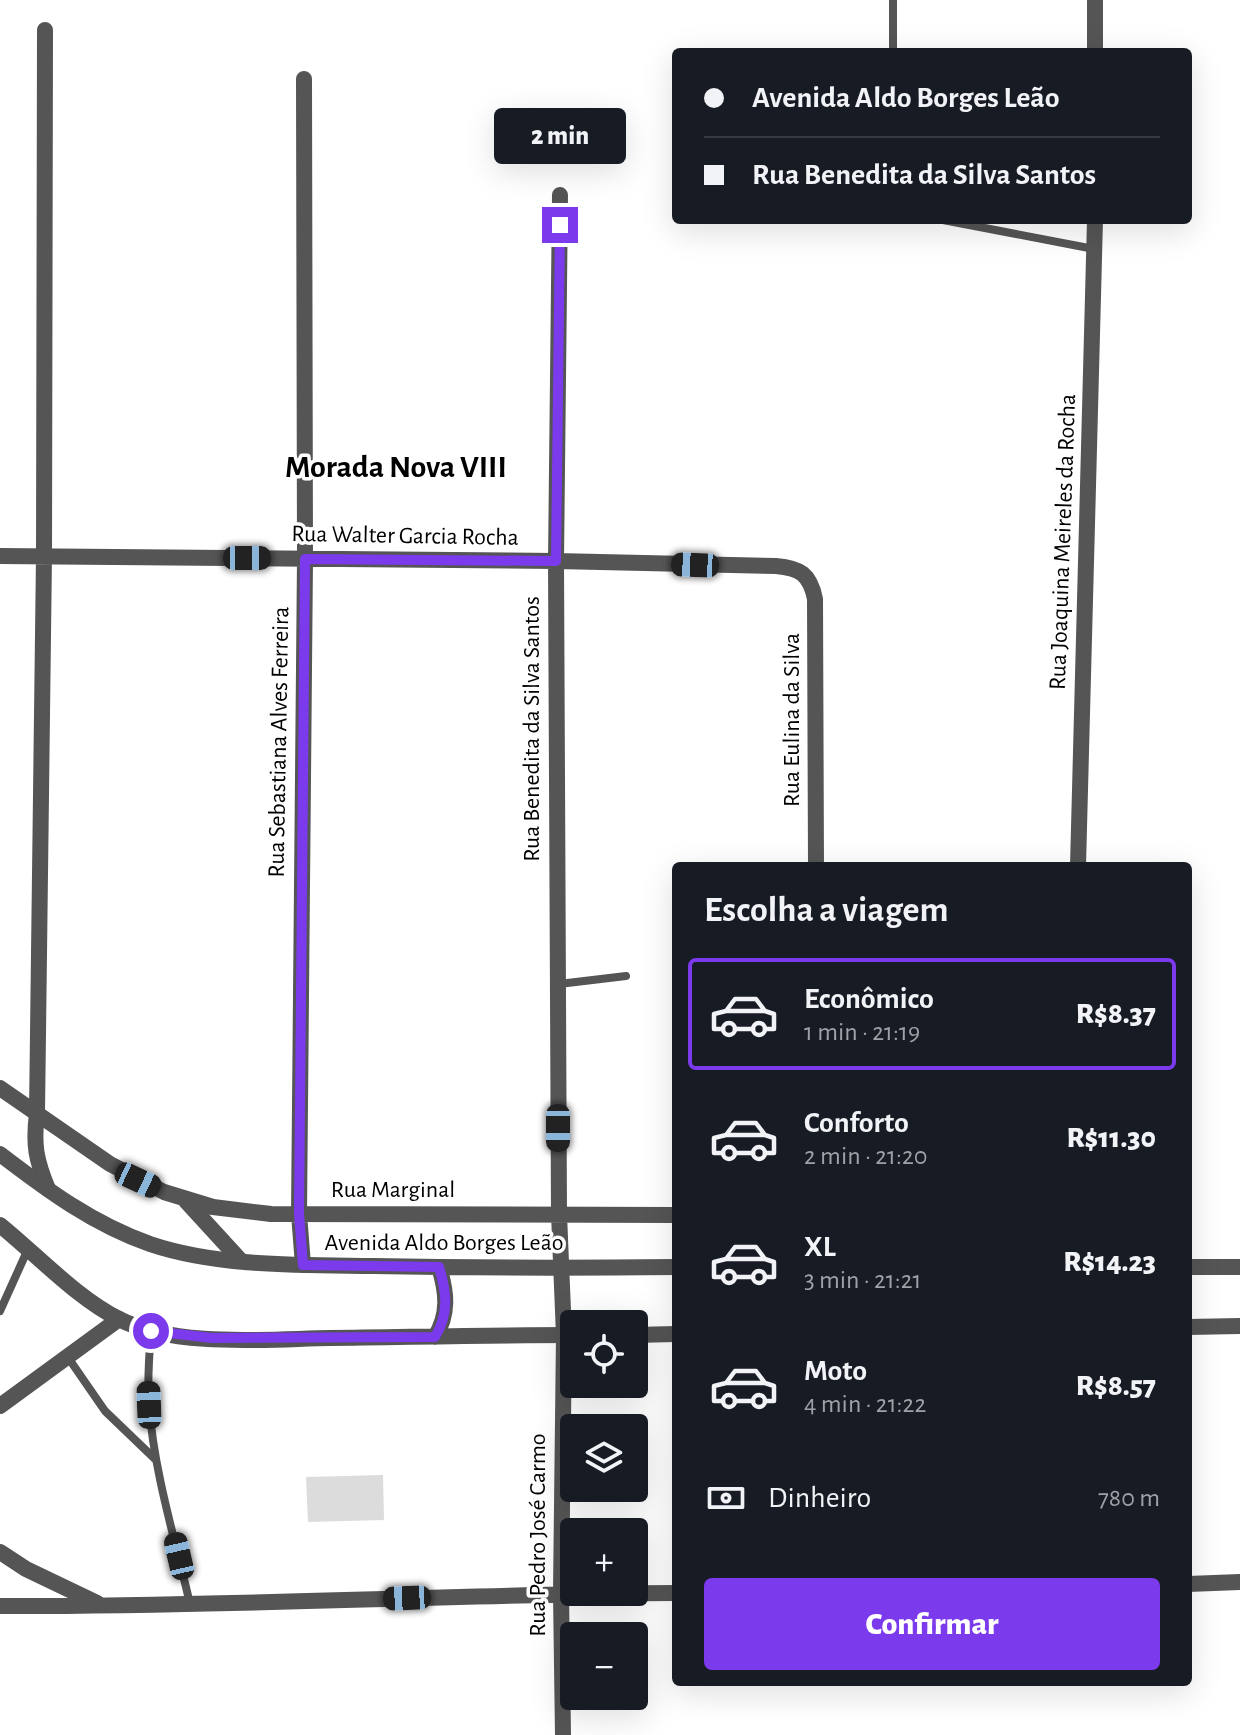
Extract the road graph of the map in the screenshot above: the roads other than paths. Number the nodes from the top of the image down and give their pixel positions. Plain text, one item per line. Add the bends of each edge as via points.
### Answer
1 (893, 0) edge
2 (1095, 0) edge
3 (45, 30) dead end
4 (893, 48) edge
5 (1095, 48) edge
6 (304, 79) dead end
7 (560, 195) dead end
8 (964, 224) edge
9 (1095, 224) edge
10 (1095, 249) junction
11 (0, 556) edge
12 (44, 556) junction
13 (305, 559) junction
14 (556, 561) junction
15 (807, 576) joint
16 (816, 862) edge
17 (1078, 862) edge
18 (626, 976) dead end
19 (558, 984) junction
20 (0, 1088) edge
21 (37, 1113) junction
22 (0, 1154) edge
23 (48, 1189) junction
24 (186, 1201) junction
25 (299, 1214) junction
26 (559, 1214) junction
27 (672, 1215) edge
28 (0, 1225) edge
29 (29, 1249) junction
30 (241, 1261) junction
31 (303, 1265) junction
32 (439, 1267) junction
33 (672, 1267) edge
34 (1192, 1267) edge
35 (1240, 1267) edge
36 (561, 1268) junction
37 (566, 1310) edge
38 (0, 1311) edge
39 (119, 1319) junction
40 (1192, 1326) edge
41 (1240, 1326) edge
42 (151, 1331) junction
43 (672, 1334) edge
44 (560, 1335) edge
45 (648, 1335) edge
46 (435, 1337) junction
47 (67, 1356) junction
48 (567, 1398) edge
49 (1, 1403) edge
50 (156, 1459) junction
51 (563, 1518) edge
52 (0, 1552) edge
53 (1240, 1582) edge
54 (1192, 1584) edge
55 (560, 1593) edge
56 (648, 1593) edge
57 (672, 1593) edge
58 (190, 1604) junction
59 (0, 1606) edge
60 (561, 1606) edge
61 (106, 1607) junction
62 (563, 1735) edge

1 - 4 lane
2 - 5 street
3 - 12 street
6 - 13 street, Rua Sebastiana Alves Ferreira
7 - 14 street, Rua Benedita da Silva Santos
8 - 10 lane
9 - 10 street, Rua Joaquina Meireles da Rocha
10 - 17 street, Rua Joaquina Meireles da Rocha
11 - 12 street, Rua Walter Garcia Rocha
12 - 13 street, Rua Walter Garcia Rocha
12 - 21 street
13 - 14 street, Rua Walter Garcia Rocha
13 - 25 street, Rua Sebastiana Alves Ferreira
14 - 15 street, Rua Walter Garcia Rocha via 786,567
14 - 19 street, Rua Benedita da Silva Santos
15 - 16 street, Rua Eulina da Silva via 815,619
18 - 19 lane
19 - 26 street, Rua Benedita da Silva Santos
20 - 21 street, Rua Marginal
21 - 23 street via 35,1156
21 - 24 street, Rua Marginal via 110,1164
22 - 23 street, Avenida Aldo Borges Leão
23 - 30 street, Avenida Aldo Borges Leão via 87,1216 151,1244
24 - 25 street, Rua Marginal via 243,1212
24 - 30 street
25 - 26 street, Rua Marginal
25 - 31 street, Rua Sebastiana Alves Ferreira
26 - 27 street, Rua Marginal
26 - 36 street, Rua Benedita da Silva Santos
28 - 29 street
29 - 38 lane
29 - 39 street
30 - 31 street, Avenida Aldo Borges Leão
31 - 32 street, Avenida Aldo Borges Leão
32 - 36 street, Avenida Aldo Borges Leão
32 - 46 street via 446,1309
33 - 36 street, Avenida Aldo Borges Leão
34 - 35 street
36 - 37 street, Rua Pedro José Carmo
39 - 42 street
39 - 47 street
40 - 41 street
42 - 46 street via 212,1338
42 - 50 lane via 149,1405
43 - 45 street
44 - 46 street
47 - 49 street
47 - 50 lane via 105,1411
48 - 51 street, Rua Pedro José Carmo
50 - 58 lane
52 - 61 street
53 - 54 street
55 - 58 street
56 - 57 street
58 - 61 street
59 - 61 street
60 - 62 street, Rua Pedro José Carmo

